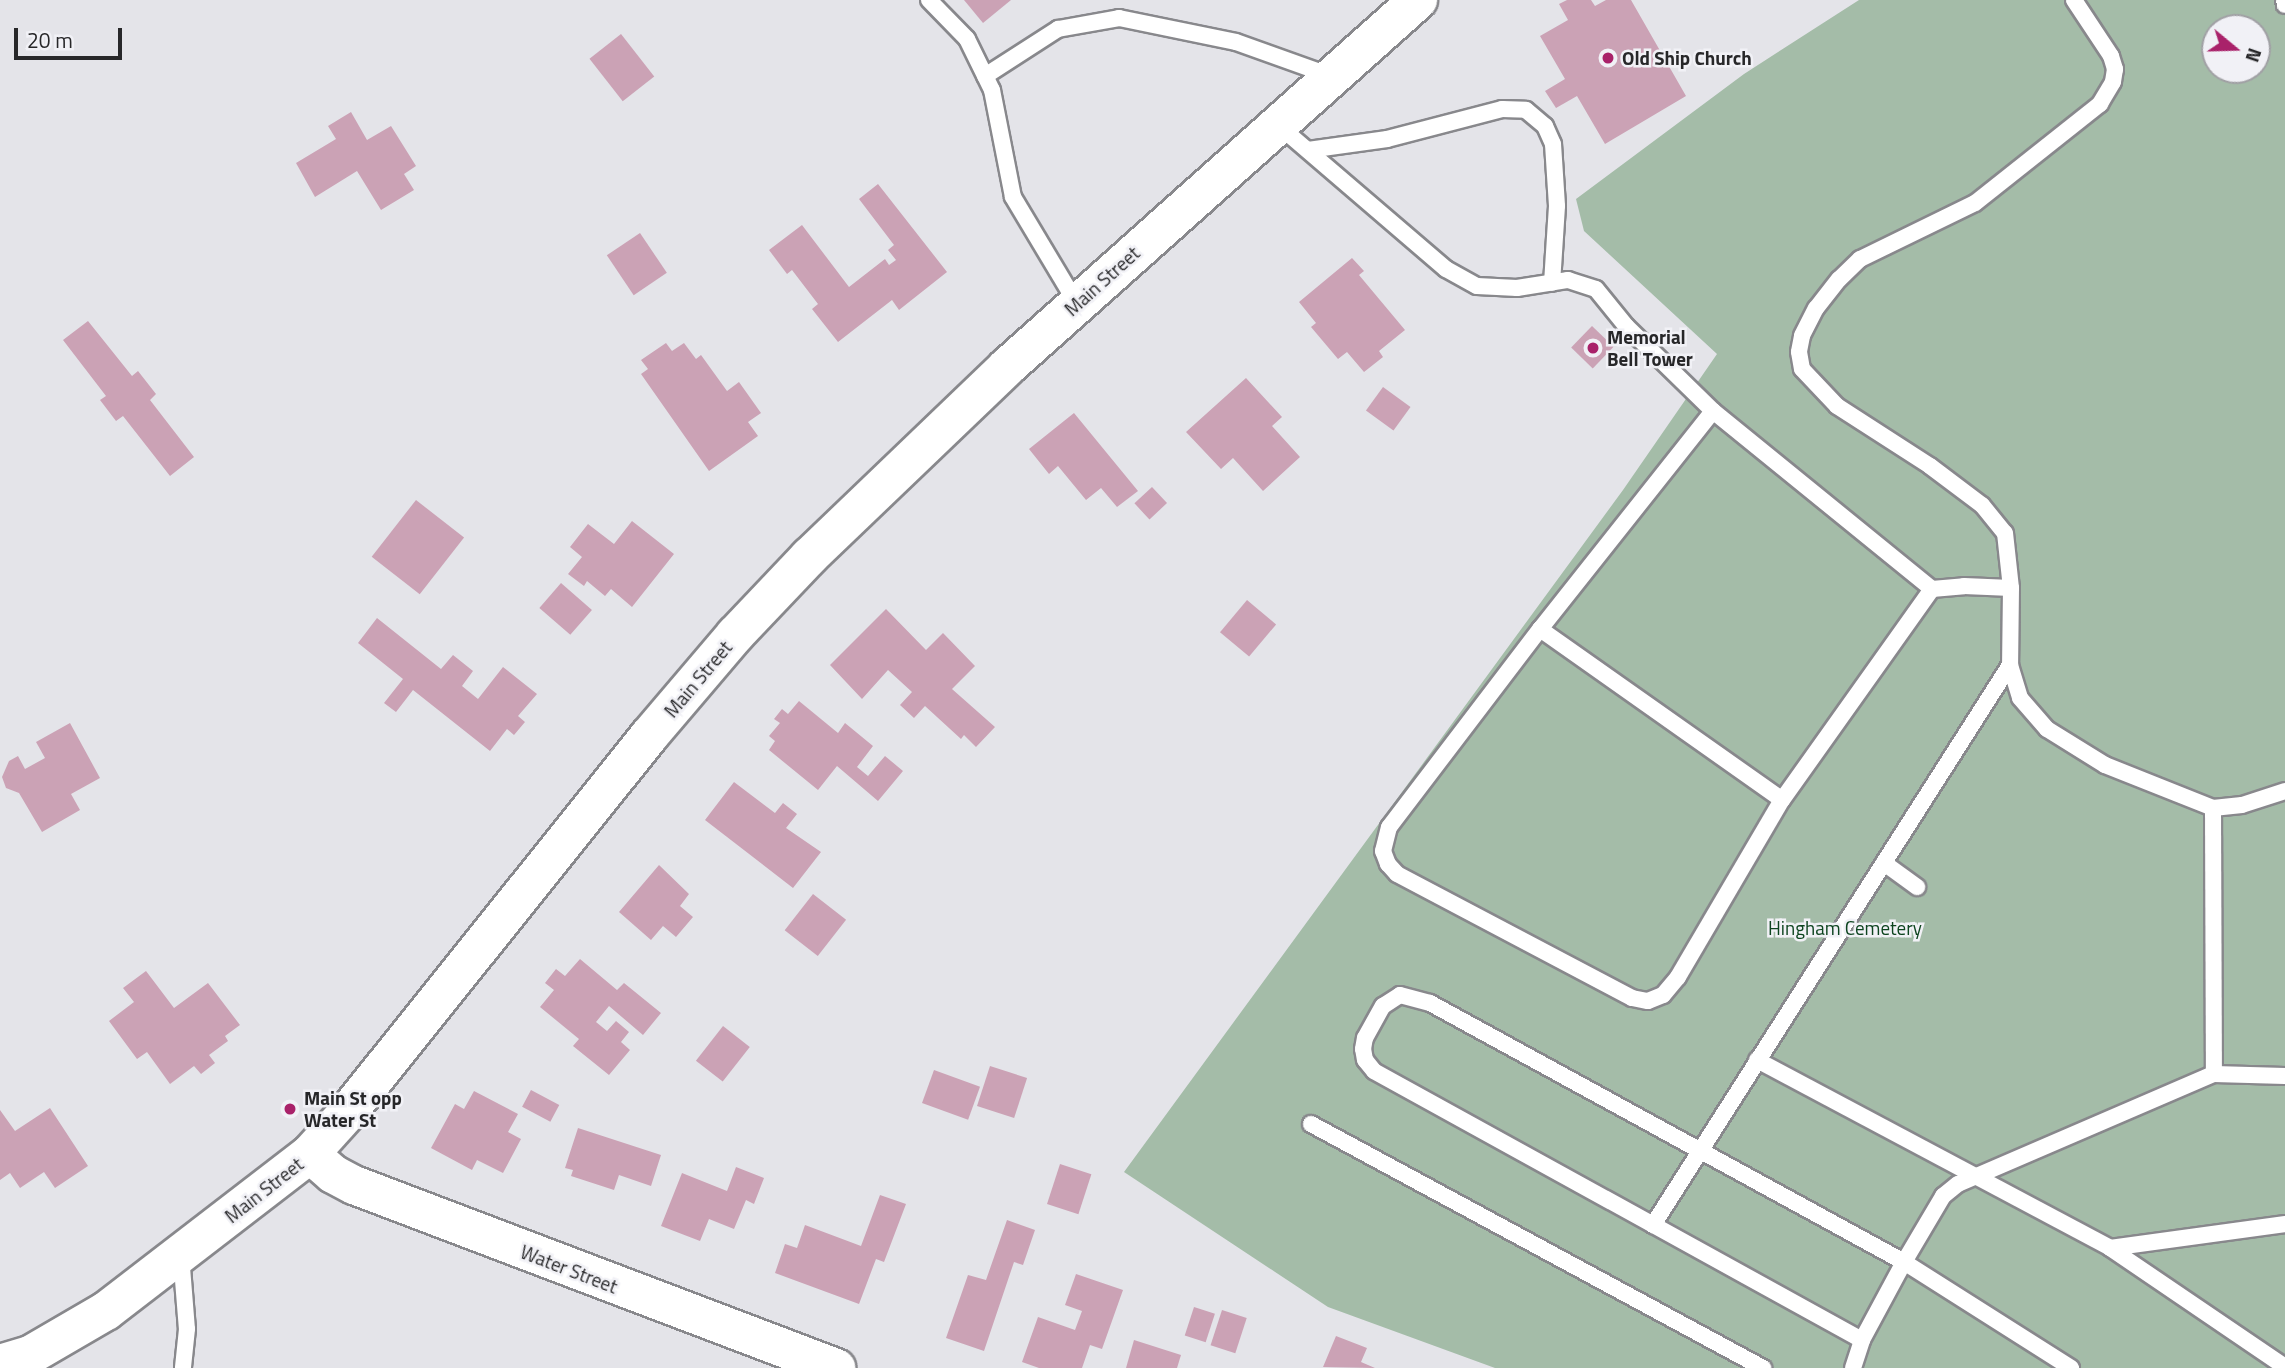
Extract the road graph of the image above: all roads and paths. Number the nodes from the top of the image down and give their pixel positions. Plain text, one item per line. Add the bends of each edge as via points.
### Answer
1 (929, 0) edge
2 (1418, 0) edge
3 (2074, 0) edge
4 (985, 76) junction
5 (1332, 77) junction
6 (1278, 125) junction
7 (1308, 150) junction
8 (1552, 283) junction
9 (1077, 304) junction
10 (1713, 411) junction
11 (2011, 587) junction
12 (1932, 589) junction
13 (1540, 629) junction
14 (2010, 664) junction
15 (2285, 791) edge
16 (1782, 800) junction
17 (2213, 808) junction
18 (1884, 863) junction
19 (1917, 887) dead end
20 (1757, 1060) junction
21 (2214, 1074) junction
22 (2285, 1076) edge
23 (1311, 1124) dead end
24 (1699, 1149) junction
25 (310, 1154) junction
26 (1975, 1176) junction
27 (2285, 1224) edge
28 (1653, 1225) junction
29 (2110, 1248) junction
30 (181, 1255) junction
31 (1904, 1262) junction
32 (1862, 1340) junction
33 (0, 1364) edge
34 (2285, 1367) edge
35 (183, 1368) edge
36 (836, 1368) edge
37 (1763, 1368) edge
38 (1853, 1368) edge
39 (2071, 1368) edge

1 - 4 lane via 967,39
2 - 5 main road, Main Street
3 - 11 lane via 2112,56 2113,82 2100,104 1975,203 1860,259 1816,308 1799,352 1802,369 1837,406 1930,466 1996,520 2008,545
4 - 5 lane via 1058,29 1119,18 1236,42
4 - 9 lane via 992,90 1013,197
5 - 6 main road, Main Street
6 - 7 lane
6 - 9 main road, Main Street
7 - 8 lane via 1446,269 1477,286 1517,288
7 - 8 lane via 1387,139 1502,109 1527,110 1545,126 1553,144 1557,206
8 - 10 lane via 1568,280 1596,289 1626,326
9 - 25 main road, Main Street via 902,465 735,635
10 - 12 lane
10 - 13 lane
11 - 12 lane
11 - 14 lane
12 - 16 lane
13 - 16 lane
13 - 16 lane via 1389,827 1383,852 1397,874 1632,998 1648,1000 1663,995 1678,977
14 - 17 lane via 2020,698 2063,741 2105,765
14 - 18 lane
15 - 17 lane via 2242,805
17 - 21 lane
18 - 19 lane
18 - 20 lane
20 - 24 lane
20 - 26 lane
21 - 22 lane
21 - 26 lane
23 - 37 lane
24 - 28 lane
24 - 28 lane via 1430,1003 1401,995 1383,1006 1363,1049 1374,1071
24 - 31 lane
25 - 30 main road, Main Street
25 - 36 main road, Water Street via 354,1185
26 - 29 lane
26 - 31 lane via 1943,1196
27 - 29 lane
28 - 32 lane
29 - 34 lane
30 - 33 main road, Main Street via 106,1311 33,1354
30 - 35 lane via 187,1329
31 - 32 lane
31 - 39 lane
32 - 38 lane

